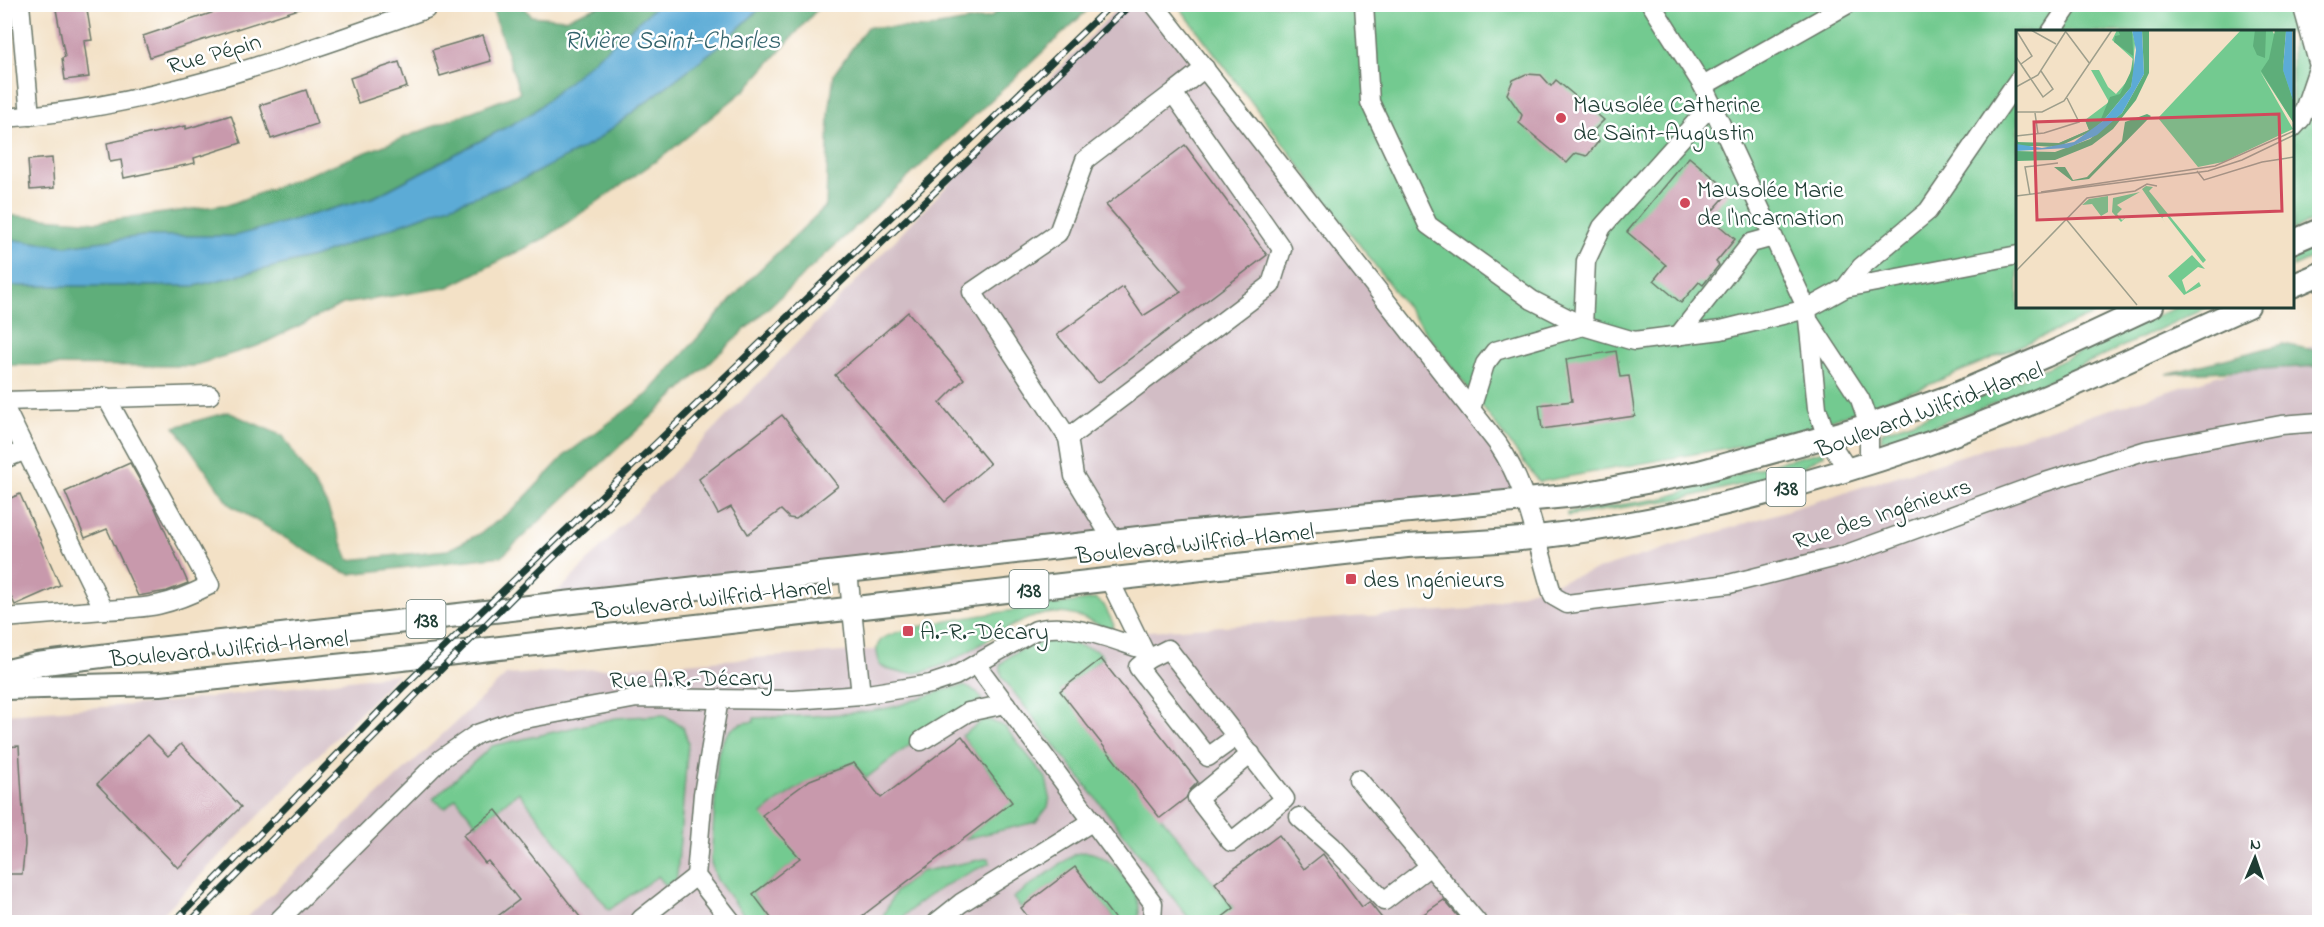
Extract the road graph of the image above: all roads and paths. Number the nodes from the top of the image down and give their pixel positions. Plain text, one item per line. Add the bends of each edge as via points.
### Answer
1 (20, 4) edge
2 (429, 4) edge
3 (1154, 4) edge
4 (1364, 4) edge
5 (1651, 4) edge
6 (1848, 4) edge
7 (2070, 4) edge
8 (2302, 4) edge
9 (2052, 30) edge
10 (1205, 68) junction
11 (2016, 83) edge
12 (1703, 86) junction
13 (1173, 93) junction
14 (1712, 104) junction
15 (30, 116) junction
16 (4, 118) edge
17 (2294, 127) edge
18 (2319, 230) edge
19 (1773, 237) junction
20 (2294, 241) edge
21 (2016, 255) edge
22 (2319, 274) edge
23 (2294, 285) edge
24 (1845, 288) junction
25 (2148, 308) edge
26 (2244, 308) edge
27 (1808, 316) junction
28 (1583, 326) junction
29 (1678, 336) junction
30 (210, 395) dead end
31 (106, 397) junction
32 (4, 401) edge
33 (4, 406) edge
34 (1471, 409) junction
35 (2319, 422) edge
36 (1869, 425) junction
37 (1068, 438) junction
38 (1827, 438) junction
39 (26, 450) junction
40 (4, 459) edge
41 (1858, 466) junction
42 (1528, 501) junction
43 (1537, 538) junction
44 (1114, 542) junction
45 (848, 572) junction
46 (1109, 579) junction
47 (852, 609) junction
48 (104, 610) junction
49 (4, 618) edge
50 (1145, 654) junction
51 (976, 664) junction
52 (4, 672) edge
53 (4, 688) edge
54 (861, 695) junction
55 (719, 699) junction
56 (1006, 704) junction
57 (1237, 736) junction
58 (921, 741) dead end
59 (1251, 754) junction
60 (1358, 779) dead end
61 (1291, 807) junction
62 (1093, 821) junction
63 (1430, 866) junction
64 (696, 876) junction
65 (641, 919) dead end
66 (723, 919) edge
67 (277, 922) edge
68 (937, 922) edge
69 (1152, 922) edge
70 (1477, 922) edge

1 - 15 street
2 - 15 street, Rue Pépin via 426,9 376,27 183,88 90,109
3 - 10 street, Rue des Ingénieurs
4 - 28 street via 1370,102 1428,225 1532,300
5 - 12 street
6 - 12 street
7 - 9 street
8 - 17 street via 2319,66 2301,119
10 - 13 street
10 - 34 street, Rue des Ingénieurs
11 - 24 street via 1928,211 1861,267
12 - 14 street
13 - 37 street via 1084,160 1058,233 972,292
13 - 37 street via 1282,249 1271,285
14 - 19 street
14 - 28 street via 1602,227 1586,261
15 - 16 street, Rue Pépin
18 - 20 main road
19 - 27 street
19 - 29 street via 1751,243
21 - 24 street
22 - 23 main road
24 - 27 street
25 - 36 main road, Boulevard Wilfrid-Hamel / 138 via 1995,378
26 - 41 main road, Boulevard Wilfrid-Hamel / 138 via 2026,406
27 - 29 street
27 - 36 street via 1860,399
27 - 38 street via 1817,408
28 - 29 street via 1635,341
28 - 34 street via 1495,351 1485,364
30 - 31 street
31 - 32 street
31 - 48 street via 210,585 153,608
33 - 39 street
34 - 42 street, Rue des Ingénieurs via 1514,467
35 - 43 street, Rue des Ingénieurs via 2281,425 2147,450 2042,483 1844,555 1729,584 1567,604 1553,596
36 - 38 main road, Boulevard Wilfrid-Hamel / 138
36 - 41 street
37 - 44 street via 1074,476
38 - 41 street
38 - 42 main road, Boulevard Wilfrid-Hamel / 138 via 1699,472
39 - 40 street
39 - 48 street
41 - 43 main road, Boulevard Wilfrid-Hamel / 138 via 1703,508
42 - 43 street, Rue des Ingénieurs
42 - 44 main road, Boulevard Wilfrid-Hamel / 138 via 1403,510
43 - 46 main road, Boulevard Wilfrid-Hamel / 138 via 1407,546
44 - 45 main road, Boulevard Wilfrid-Hamel / 138
45 - 47 street
45 - 52 main road, Boulevard Wilfrid-Hamel / 138 via 158,649 37,664
46 - 47 main road, Boulevard Wilfrid-Hamel / 138
46 - 50 street
47 - 53 main road, Boulevard Wilfrid-Hamel / 138 via 160,684
47 - 54 street
48 - 49 street
50 - 51 street, Rue A.R.-Décary via 1077,629 1049,627 1036,630
50 - 57 street via 1168,649
50 - 57 street via 1138,667 1208,757
51 - 54 street, Rue A.R.-Décary via 931,684
51 - 56 street
54 - 55 street, Rue A.R.-Décary via 794,700
55 - 64 street via 703,794
55 - 67 street, Rue A.R.-Décary via 637,698 513,721 477,734 441,759
56 - 58 street via 968,712
56 - 62 street
57 - 59 street
59 - 61 street
59 - 61 street via 1197,798 1231,842
60 - 63 street
61 - 63 street via 1384,901
62 - 68 street
62 - 69 street via 1153,903
63 - 70 street
64 - 65 street
64 - 66 street

